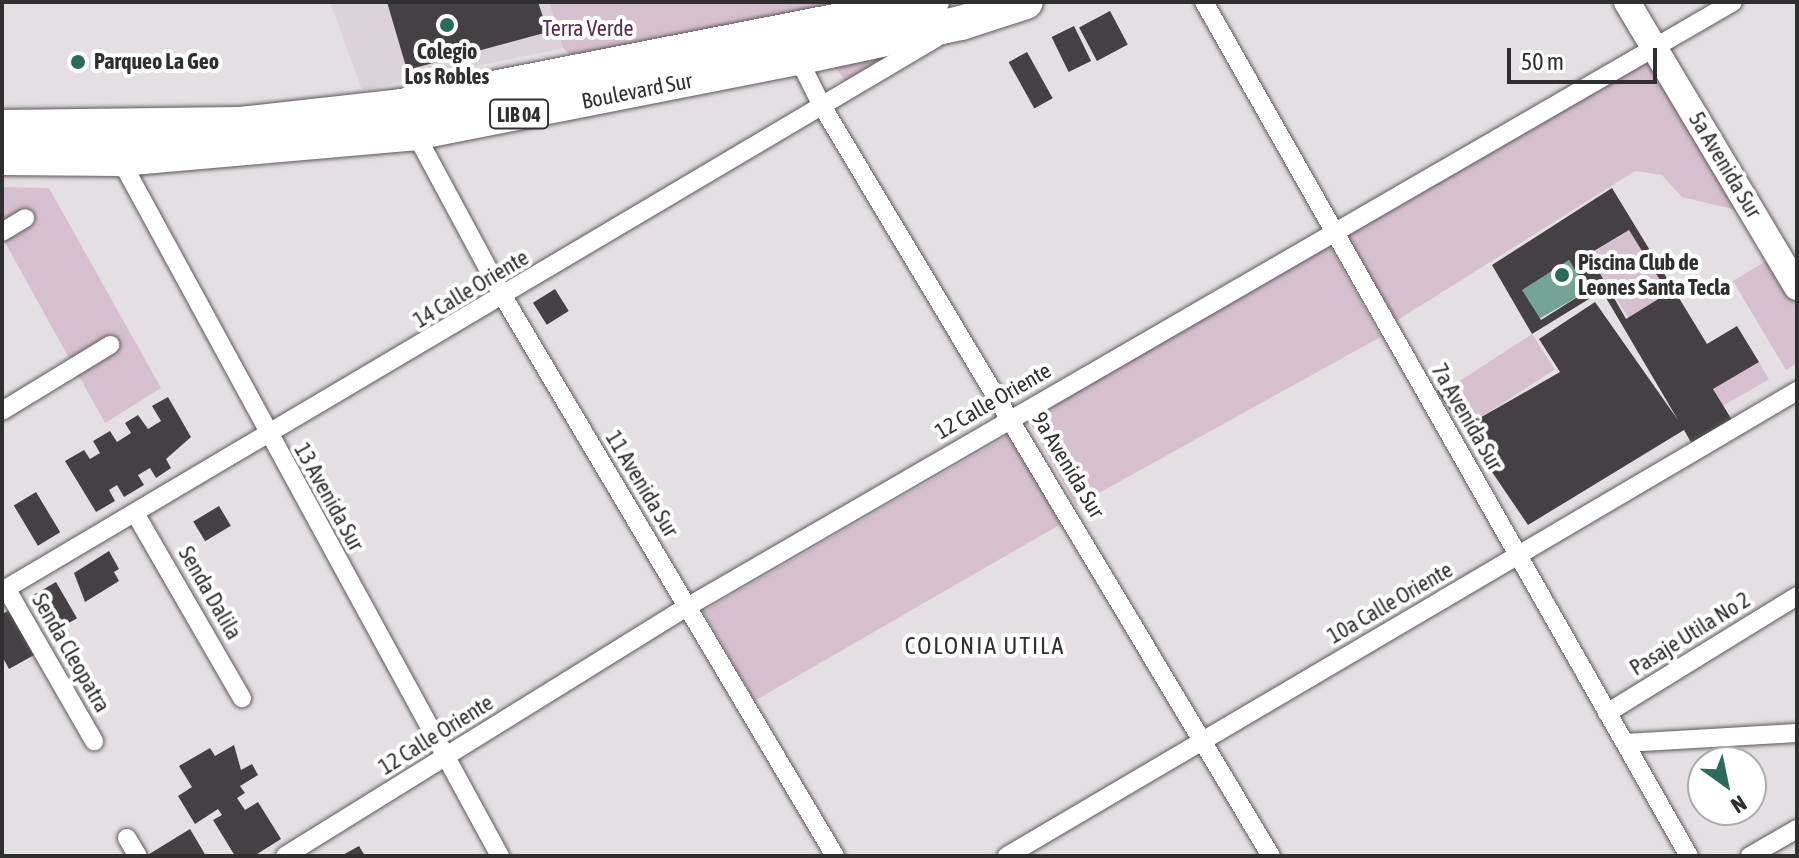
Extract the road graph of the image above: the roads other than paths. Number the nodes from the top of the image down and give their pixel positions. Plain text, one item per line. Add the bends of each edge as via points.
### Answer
1 (932, 2) edge
2 (1026, 2) edge
3 (1204, 2) edge
4 (1627, 2) edge
5 (1733, 2) edge
6 (961, 23) junction
7 (1653, 46) junction
8 (798, 58) junction
9 (822, 106) junction
10 (2, 127) edge
11 (415, 133) junction
12 (2, 158) edge
13 (120, 159) junction
14 (25, 218) dead end
15 (2, 232) edge
16 (1335, 233) junction
17 (1797, 287) edge
18 (504, 298) junction
19 (110, 345) dead end
20 (1797, 391) edge
21 (2, 411) edge
22 (1012, 417) junction
23 (267, 436) junction
24 (135, 513) junction
25 (1518, 555) junction
26 (4, 589) edge
27 (1797, 596) edge
28 (687, 607) junction
29 (242, 698) dead end
30 (1607, 713) junction
31 (1797, 733) edge
32 (94, 741) dead end
33 (1203, 741) junction
34 (1625, 743) junction
35 (446, 757) junction
36 (1797, 829) edge
37 (127, 838) dead end
38 (138, 856) edge
39 (285, 856) edge
40 (500, 856) edge
41 (835, 856) edge
42 (1007, 856) edge
43 (1271, 856) edge
44 (1689, 856) edge
45 (1750, 856) edge

1 - 10 highway, Boulevard Sur / LIB 04 via 401,106 241,124
2 - 6 highway, Boulevard Sur / LIB 04
3 - 16 street, 7a Avenida Sur
4 - 7 street, 5a Avenida Sur
5 - 7 street, 12 Calle Oriente
6 - 8 highway, Boulevard Sur / LIB 04
6 - 9 street, 14 Calle Oriente
7 - 16 street, 12 Calle Oriente
7 - 17 street, 5a Avenida Sur
8 - 9 street, 9a Avenida Sur
8 - 11 highway, Boulevard Sur / LIB 04
9 - 18 street, 14 Calle Oriente
9 - 22 street, 9a Avenida Sur
11 - 13 highway, Boulevard Sur / LIB 04
11 - 18 street, 11 Avenida Sur
12 - 13 highway, Boulevard Sur / LIB 04
13 - 23 street, 13 Avenida Sur
14 - 15 street
16 - 22 street, 12 Calle Oriente
16 - 25 street, 7a Avenida Sur
18 - 23 street, 14 Calle Oriente
18 - 28 street, 11 Avenida Sur
19 - 21 street
20 - 25 street, 10a Calle Oriente
22 - 28 street, 12 Calle Oriente
22 - 33 street, 9a Avenida Sur
23 - 24 street, 14 Calle Oriente
23 - 35 street, 13 Avenida Sur
24 - 26 street, 14 Calle Oriente
24 - 29 street, Senda Dalila
25 - 30 street, 7a Avenida Sur
25 - 33 street, 10a Calle Oriente
26 - 32 street, Senda Cleopatra
27 - 30 street, Pasaje Utila No 2
28 - 35 street, 12 Calle Oriente
28 - 41 street, 11 Avenida Sur
30 - 34 street, 7a Avenida Sur
31 - 34 street
33 - 42 street, 10a Calle Oriente
33 - 43 street, 9a Avenida Sur
34 - 44 street, 7a Avenida Sur
35 - 39 street, 12 Calle Oriente
35 - 40 street, 13 Avenida Sur
36 - 45 street
37 - 38 street

